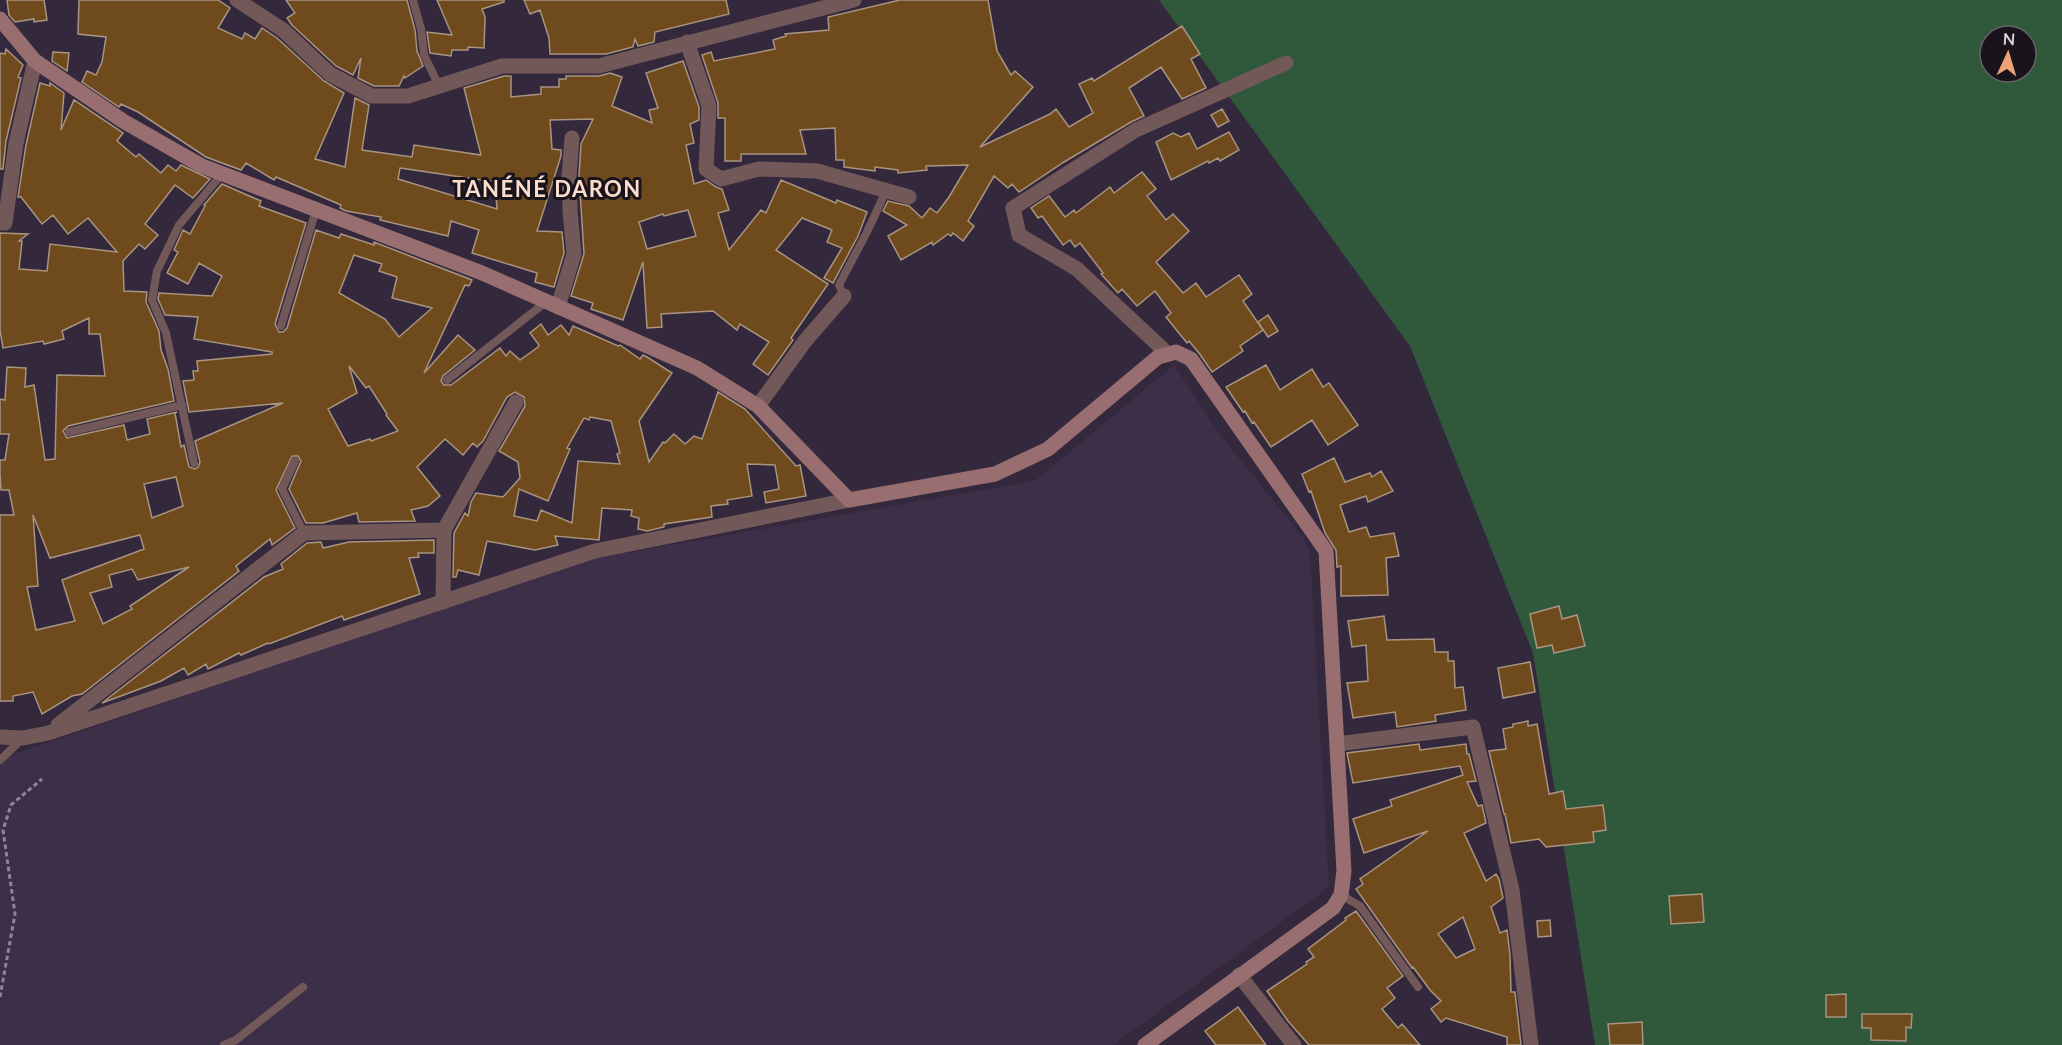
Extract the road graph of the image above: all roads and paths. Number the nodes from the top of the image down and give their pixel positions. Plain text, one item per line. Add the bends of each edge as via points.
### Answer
1 (237, 0) edge
2 (413, 0) edge
3 (854, 0) edge
4 (0, 19) edge
5 (687, 42) junction
6 (35, 61) junction
7 (1286, 63) dead end
8 (439, 86) junction
9 (572, 138) dead end
10 (222, 174) junction
11 (886, 191) junction
12 (909, 197) dead end
13 (316, 210) junction
14 (0, 224) edge
15 (844, 296) joint
16 (552, 304) junction
17 (281, 326) dead end
18 (1168, 354) junction
19 (447, 380) dead end
20 (516, 402) dead end
21 (182, 405) junction
22 (758, 406) junction
23 (69, 432) dead end
24 (295, 460) dead end
25 (194, 463) dead end
26 (849, 500) junction
27 (444, 530) junction
28 (304, 533) junction
29 (443, 602) junction
30 (48, 732) junction
31 (0, 737) edge
32 (23, 738) junction
33 (1337, 744) junction
34 (0, 760) edge
35 (42, 779) dead end
36 (1341, 895) junction
37 (1239, 975) junction
38 (303, 987) dead end
39 (1418, 987) dead end
40 (0, 998) edge
41 (224, 1045) edge
42 (1145, 1045) edge
43 (1294, 1045) edge
44 (1531, 1045) edge

1 - 8 street via 283,30 330,74 372,96 408,96
2 - 8 lane via 422,29 424,55
3 - 5 street
4 - 6 street
5 - 8 street via 599,66 502,66
5 - 11 street via 709,106 706,169 721,179 759,169 817,171
6 - 10 street via 123,121
6 - 14 street via 16,143 5,224
7 - 18 street via 1136,130 1013,208 1019,235 1077,269
9 - 16 street via 570,200 574,254
10 - 13 street
10 - 21 lane via 179,225 157,272 152,300 166,333
11 - 12 street
11 - 15 lane via 839,285
13 - 16 street
13 - 17 lane
15 - 22 street via 805,341
16 - 19 lane
16 - 22 street via 697,368
18 - 26 street via 1158,357 1048,448 995,474
18 - 33 street via 1176,352 1191,359 1326,551
20 - 27 street
21 - 23 lane
21 - 25 lane
22 - 26 street
24 - 28 lane via 282,489
26 - 29 street via 595,551
27 - 28 street
27 - 29 street
28 - 30 street
29 - 30 street
30 - 32 street
31 - 32 street
32 - 34 lane
33 - 36 street via 1344,871
33 - 44 street via 1473,727 1512,890
35 - 40 path via 11,805 3,830 15,914
36 - 37 street via 1333,908
36 - 39 lane via 1360,906
37 - 42 street
37 - 43 street
38 - 41 lane via 236,1040

